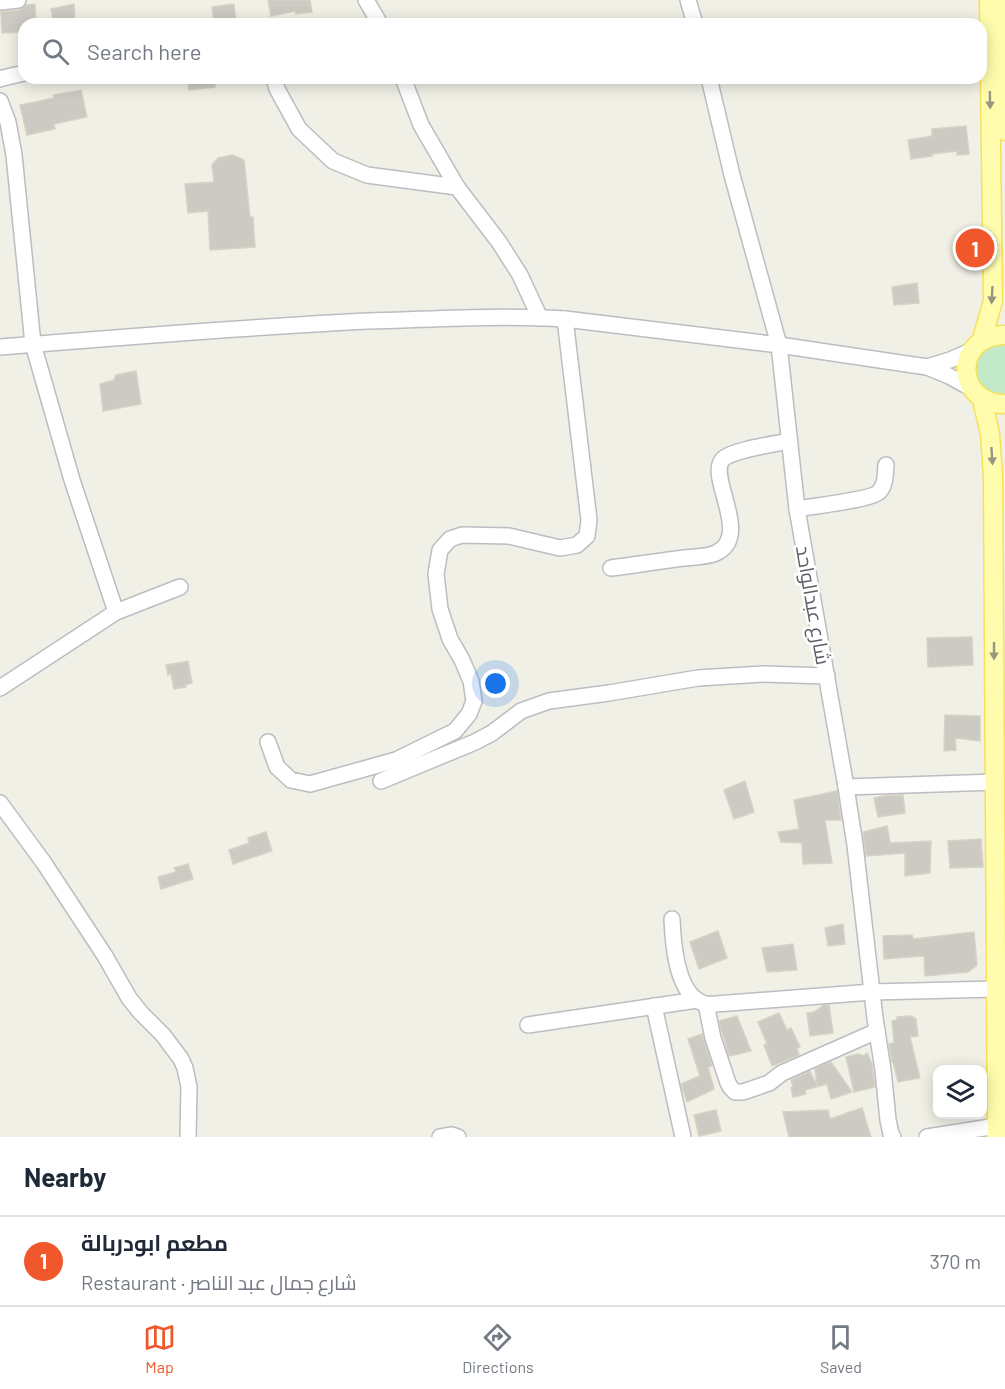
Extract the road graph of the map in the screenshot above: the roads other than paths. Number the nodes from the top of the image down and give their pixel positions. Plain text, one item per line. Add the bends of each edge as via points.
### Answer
1 (18, 0) edge
2 (366, 0) edge
3 (688, 0) edge
4 (990, 0) edge
5 (1004, 0) edge
6 (0, 2) edge
7 (376, 18) edge
8 (693, 18) edge
9 (18, 74) edge
10 (0, 79) edge
11 (276, 84) edge
12 (405, 84) edge
13 (710, 84) edge
14 (0, 101) edge
15 (1005, 131) edge
16 (457, 187) junction
17 (540, 318) junction
18 (565, 319) junction
19 (1005, 335) edge
20 (33, 345) junction
21 (779, 345) junction
22 (977, 345) junction
23 (0, 347) edge
24 (927, 367) junction
25 (976, 393) junction
26 (1005, 404) edge
27 (789, 441) junction
28 (886, 465) dead end
29 (797, 508) junction
30 (611, 568) dead end
31 (180, 587) dead end
32 (116, 612) junction
33 (826, 676) junction
34 (0, 688) edge
35 (268, 742) dead end
36 (381, 781) dead end
37 (996, 782) junction
38 (846, 787) junction
39 (0, 803) edge
40 (672, 919) dead end
41 (995, 989) junction
42 (872, 992) junction
43 (702, 1002) junction
44 (654, 1006) junction
45 (528, 1025) dead end
46 (877, 1031) junction
47 (997, 1131) edge
48 (188, 1137) edge
49 (440, 1137) edge
50 (458, 1137) edge
51 (683, 1137) edge
52 (893, 1137) edge
53 (927, 1137) edge

1 - 6 street
2 - 7 street
3 - 8 street
4 -> 22 main road via 993,301
5 - 15 main road
9 - 10 street
11 - 16 street via 299,129 333,161 367,175
12 - 16 street via 421,125
13 - 21 street, شارع عبدالواحد
14 - 20 street via 14,155
16 - 17 street via 520,275
17 - 18 street
17 - 20 street via 300,325
18 - 21 street
18 - 35 street via 589,520 587,536 577,545 561,548 509,536 462,535 450,539 440,550 436,574 440,609 471,681 474,700 469,714 455,731 396,760 310,784 291,780 277,766
19 - 22 main road via 994,335
20 - 23 street
20 - 32 street
21 - 24 street
21 - 27 street, شارع عبدالواحد
22 - 24 street
22 - 25 main road via 966,363 967,376
24 - 25 street
25 - 26 main road via 992,403
25 -> 37 main road via 990,434 993,475
27 - 29 street, شارع عبدالواحد
27 - 30 street via 734,453 720,463 730,537 716,553
28 - 29 street via 885,483 878,494
29 - 33 street, شارع عبدالواحد
31 - 32 street
32 - 34 street
33 - 36 street via 698,678 549,701 521,711 475,742
33 - 38 street, شارع عبدالواحد
37 - 38 street
37 - 41 main road
38 - 42 street, شارع عبدالواحد
39 - 48 street via 44,863 129,998 181,1059 189,1087
40 - 43 street via 679,971 687,988
41 - 42 street
41 - 47 main road
42 - 43 street
42 - 46 street, شارع عبدالواحد
43 - 44 street
43 - 46 street via 728,1083 735,1092 769,1083 782,1072
44 - 45 street
44 - 51 street
46 - 52 street, شارع عبدالواحد
47 - 53 street
49 - 50 street

